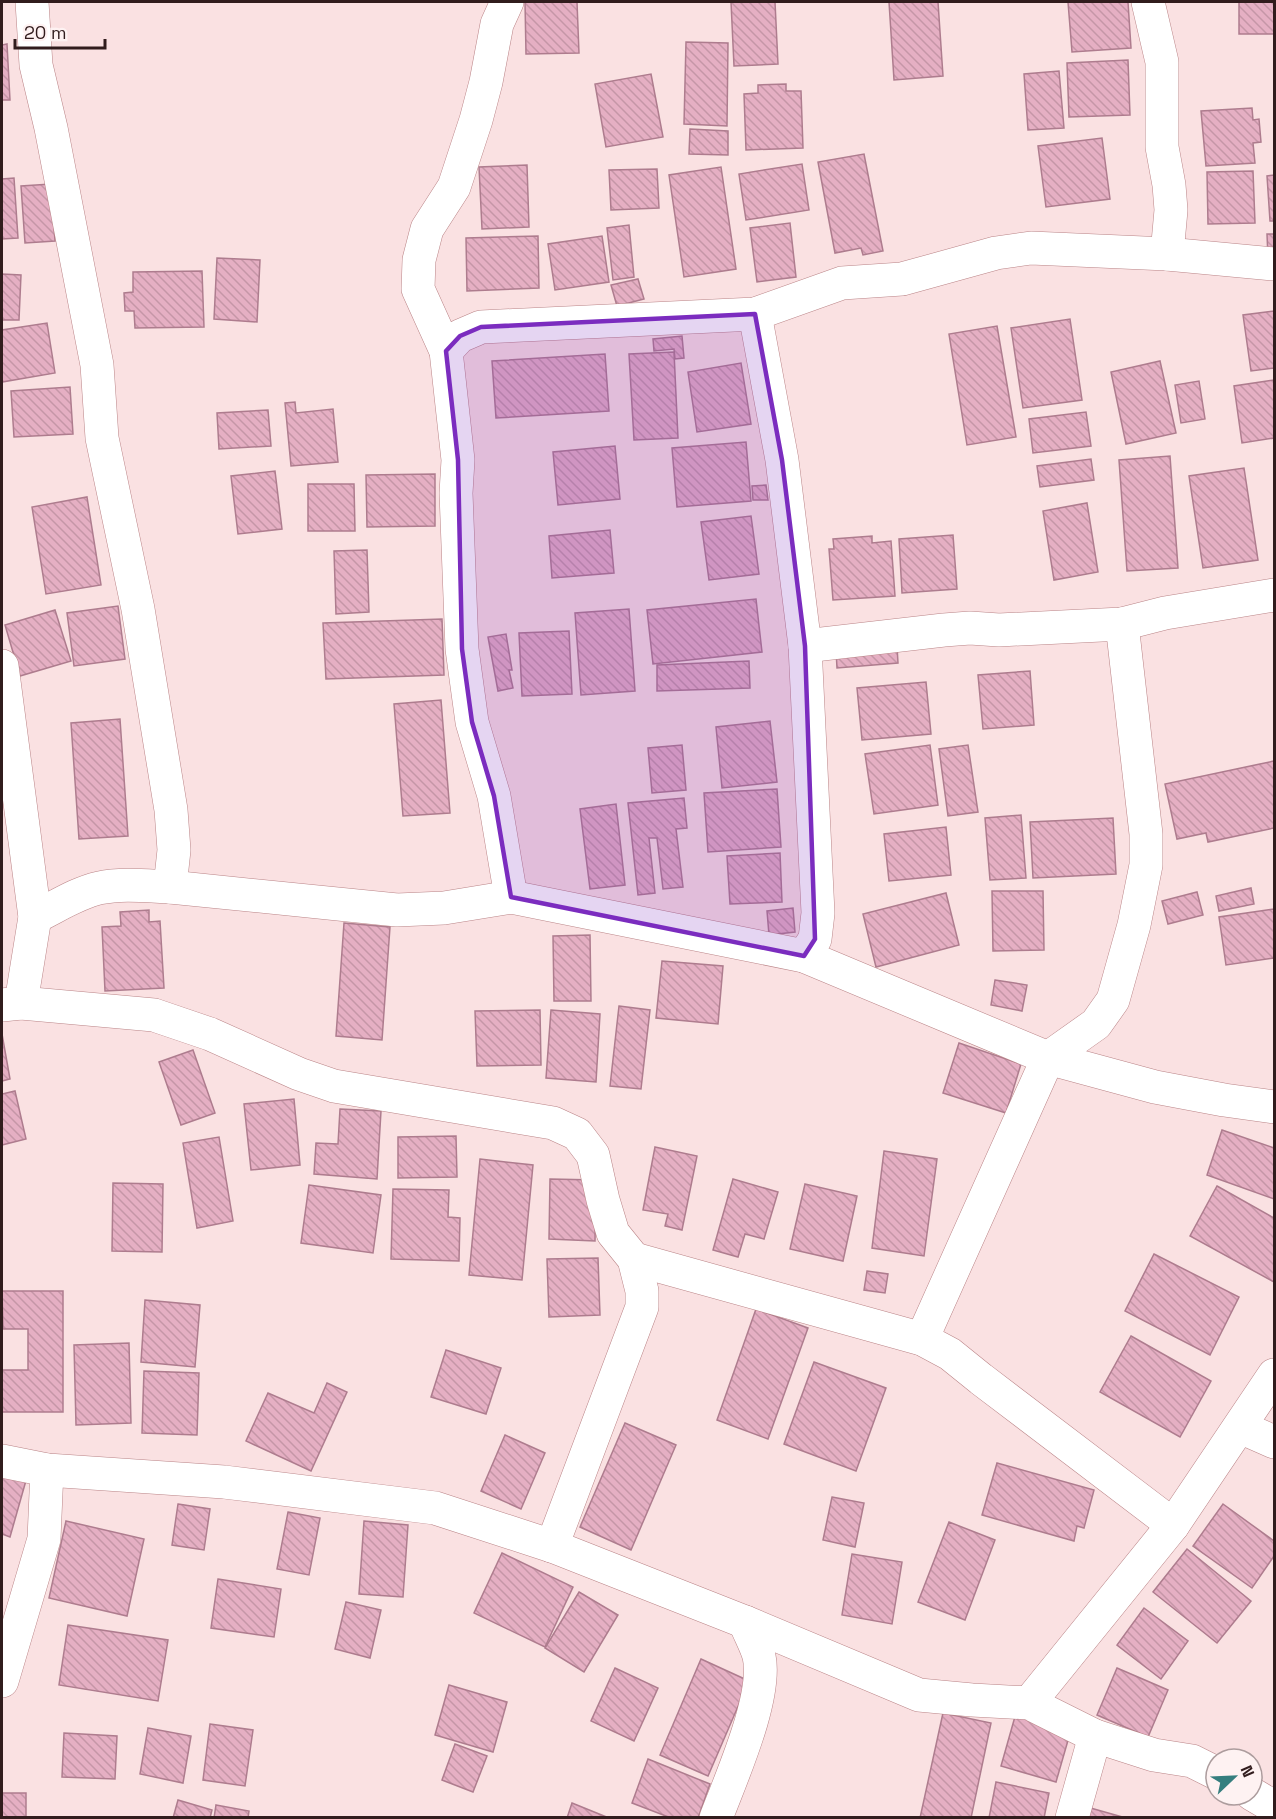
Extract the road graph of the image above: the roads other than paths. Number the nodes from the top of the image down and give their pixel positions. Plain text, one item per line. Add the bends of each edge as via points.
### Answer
1 (32, 2) edge
2 (507, 2) edge
3 (1148, 2) edge
4 (1167, 254) junction
5 (1275, 264) edge
6 (755, 314) junction
7 (446, 351) junction
8 (1275, 595) edge
9 (1122, 624) junction
10 (805, 646) junction
11 (2, 666) edge
12 (170, 887) junction
13 (511, 897) junction
14 (35, 917) junction
15 (804, 956) junction
16 (11, 1004) edge
17 (1048, 1058) junction
18 (1275, 1107) edge
19 (634, 1259) junction
20 (922, 1339) junction
21 (1275, 1375) edge
22 (1240, 1427) junction
23 (1275, 1442) edge
24 (2, 1461) edge
25 (47, 1470) junction
26 (1173, 1525) junction
27 (552, 1546) junction
28 (745, 1622) junction
29 (2, 1681) edge
30 (1029, 1702) junction
31 (1095, 1736) junction
32 (1204, 1767) edge
33 (716, 1818) edge
34 (1072, 1818) edge

1 - 12 street via 36,65 97,365 102,438 138,609 171,810 174,850
2 - 7 street via 497,24 476,120 454,187 427,229 418,260 418,289
3 - 4 street via 1162,62 1162,147 1171,210
4 - 5 street
4 - 6 street via 1031,248 996,253 902,279 842,283
6 - 7 street via 481,327 459,336
6 - 10 street via 782,460
7 - 13 street via 458,460 462,649 472,722 494,796
8 - 9 street
9 - 10 street via 970,628
9 - 17 street via 1146,834 1146,865 1113,1000 1096,1024
10 - 15 street via 818,913 815,939
11 - 14 street
12 - 13 street via 397,910 444,908
12 - 14 street via 100,888
13 - 15 street
14 - 16 street
15 - 17 street
16 - 19 street via 154,1015 334,1086 553,1123 577,1134 593,1155 614,1233
17 - 18 street via 1155,1087
17 - 20 street
19 - 20 street
19 - 27 street via 642,1307
20 - 26 street via 950,1354
21 - 22 street
22 - 23 street
22 - 26 street
24 - 25 street
25 - 27 street via 224,1482 435,1508
25 - 29 street via 44,1539
26 - 30 street
27 - 28 street
28 - 30 street via 919,1695
28 - 33 street via 759,1657 761,1683 746,1739
30 - 31 street
31 - 32 street
31 - 34 street

